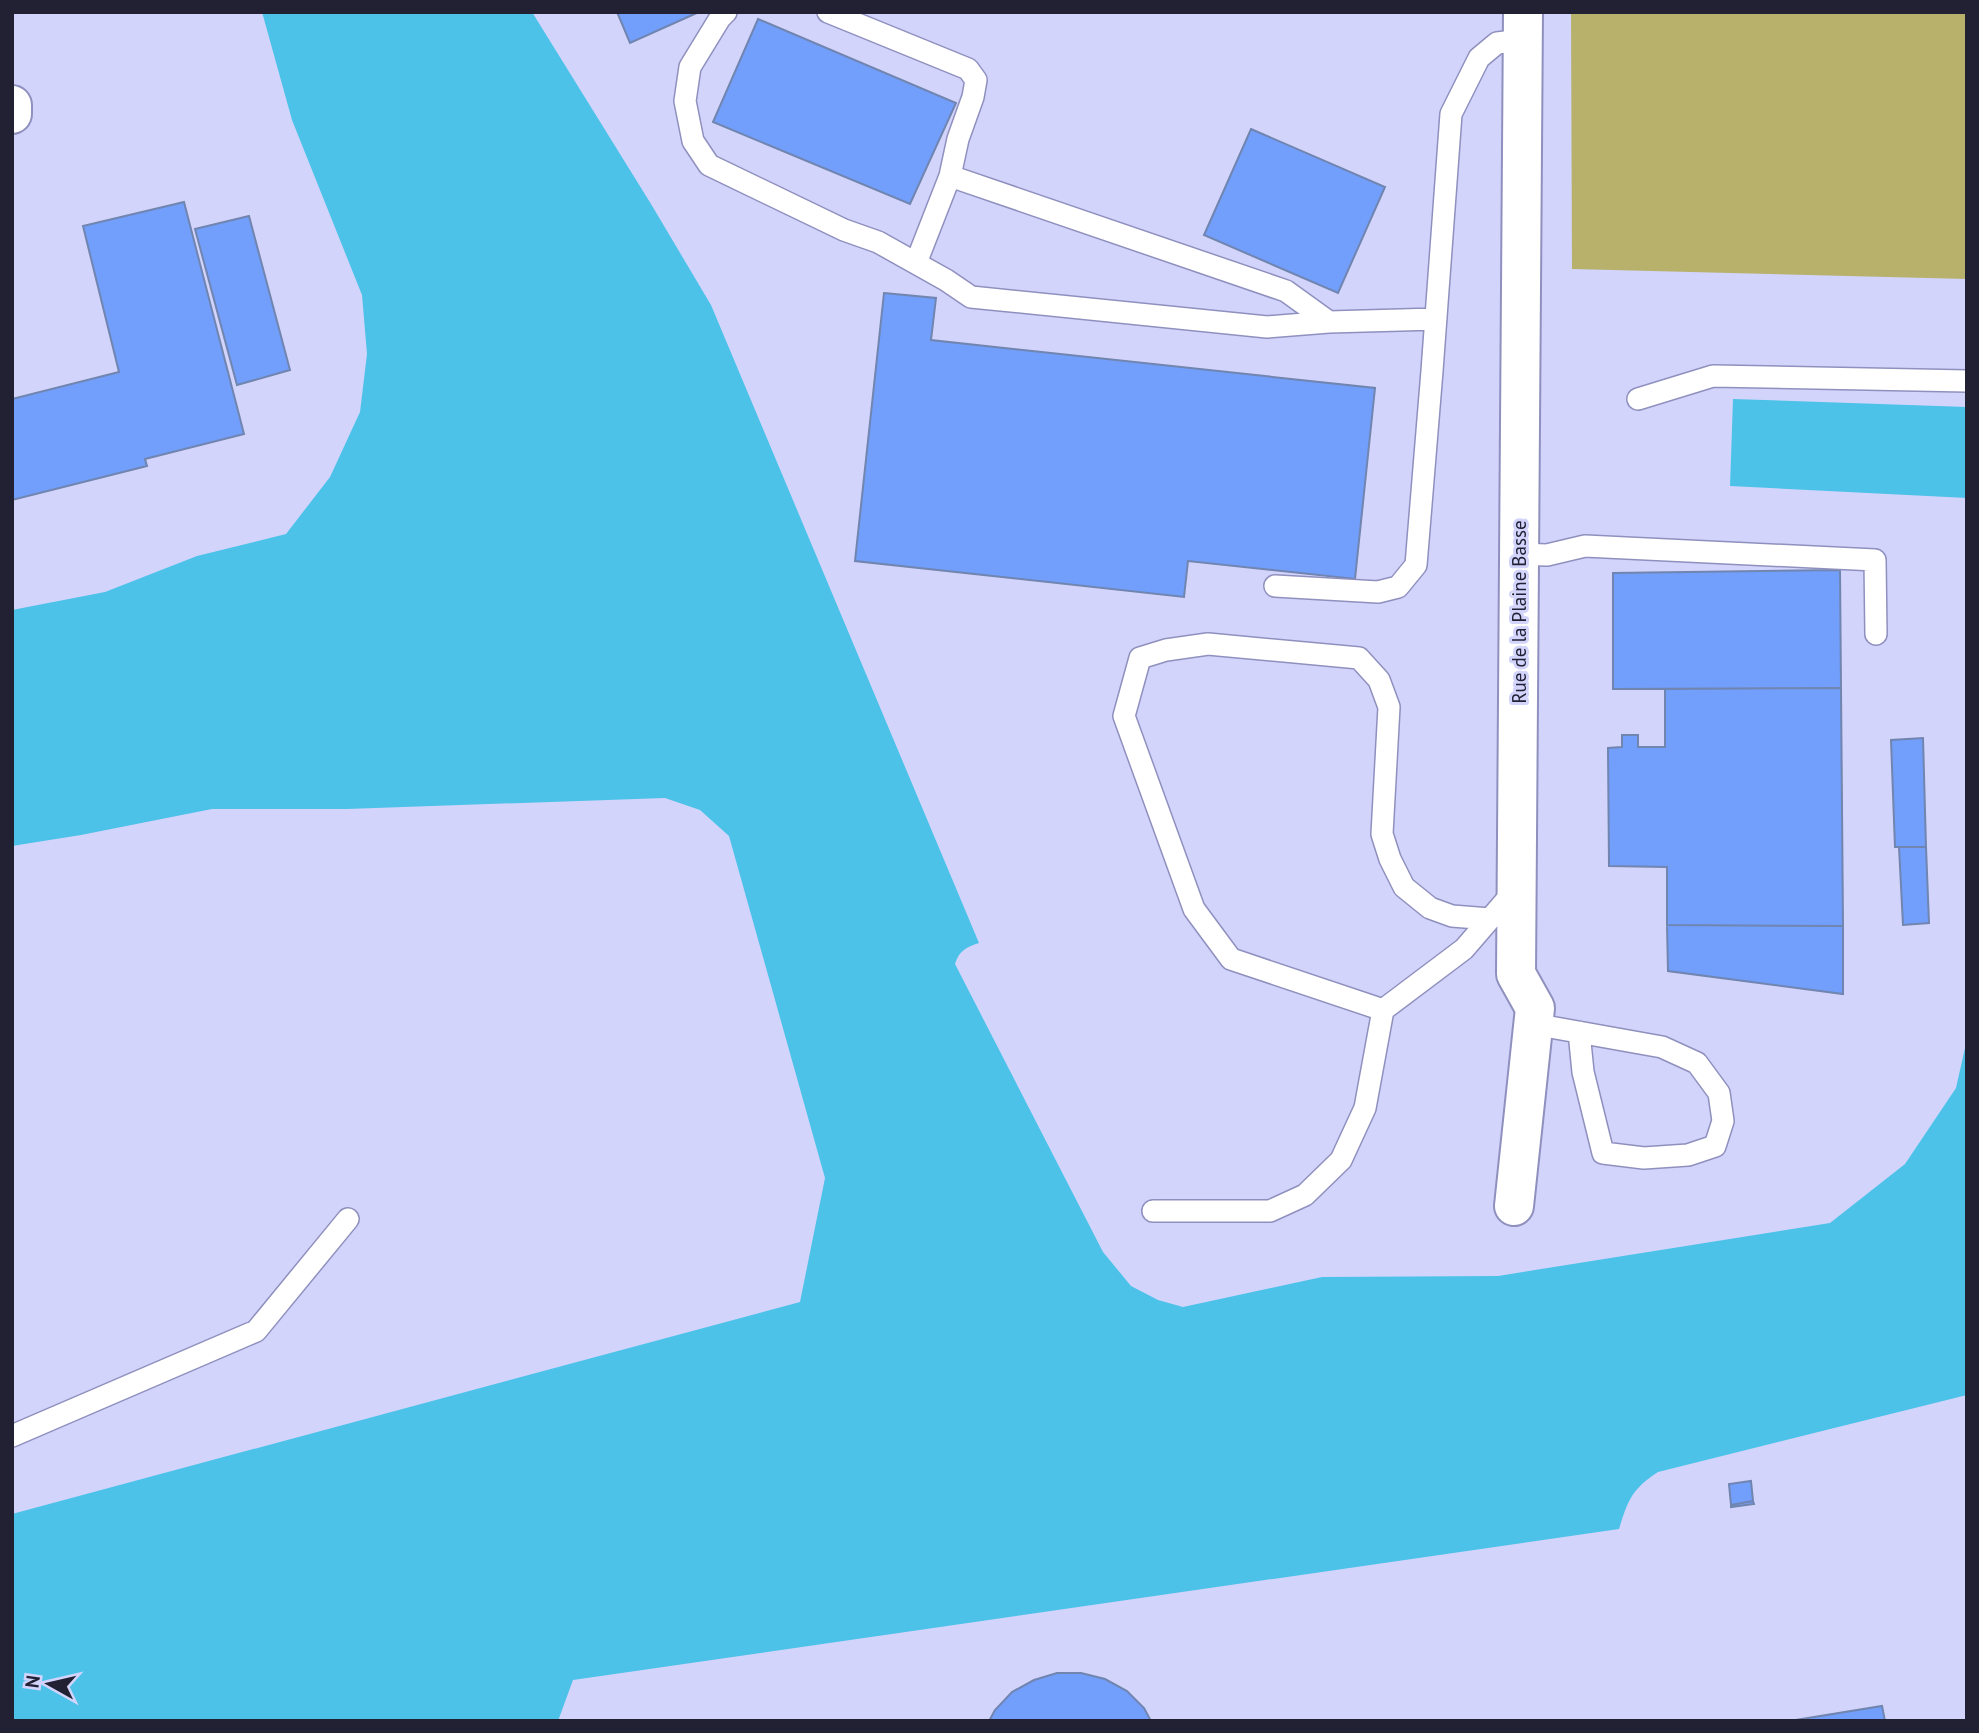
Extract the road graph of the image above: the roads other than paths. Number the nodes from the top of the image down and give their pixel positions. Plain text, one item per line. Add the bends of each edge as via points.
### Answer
1 (726, 12) edge
2 (828, 12) edge
3 (1523, 26) edge
4 (12, 105) edge
5 (12, 114) edge
6 (950, 176) junction
7 (916, 263) junction
8 (1436, 319) junction
9 (1329, 322) junction
10 (1967, 381) edge
11 (1637, 399) dead end
12 (1519, 554) junction
13 (1275, 586) dead end
14 (1876, 634) dead end
15 (1517, 887) junction
16 (1490, 919) junction
17 (1383, 1010) junction
18 (1533, 1024) junction
19 (1580, 1032) junction
20 (1514, 1206) dead end
21 (1153, 1211) dead end
22 (348, 1219) dead end
23 (12, 1436) edge

1 - 7 lane via 690,67 685,101 693,141 709,165
2 - 6 lane via 968,69 976,80
3 - 8 lane via 1479,58 1451,114
3 - 12 street, Rue de la Plaine Basse
4 - 5 street
6 - 7 lane
6 - 9 lane via 1286,291
7 - 9 lane via 971,298 1267,327
8 - 9 lane
8 - 13 lane via 1416,565 1398,587 1378,592
10 - 11 lane via 1713,376
12 - 14 lane via 1547,555 1585,546 1875,560
12 - 15 street, Rue de la Plaine Basse
15 - 16 lane
15 - 18 street, Rue de la Plaine Basse via 1516,974 1535,1008
16 - 17 lane via 1464,949
16 - 17 lane via 1452,916 1430,908 1404,887 1382,834 1389,707 1379,680 1359,658 1208,644 1140,658 1124,716 1194,909 1231,959
17 - 21 lane via 1365,1108 1341,1160 1305,1195 1270,1211
18 - 19 lane
18 - 20 street, Rue de la Plaine Basse
19 - 19 lane via 1662,1047 1697,1063 1719,1093 1723,1121 1715,1146 1688,1155 1644,1158 1603,1153 1583,1072
22 - 23 lane via 256,1331

